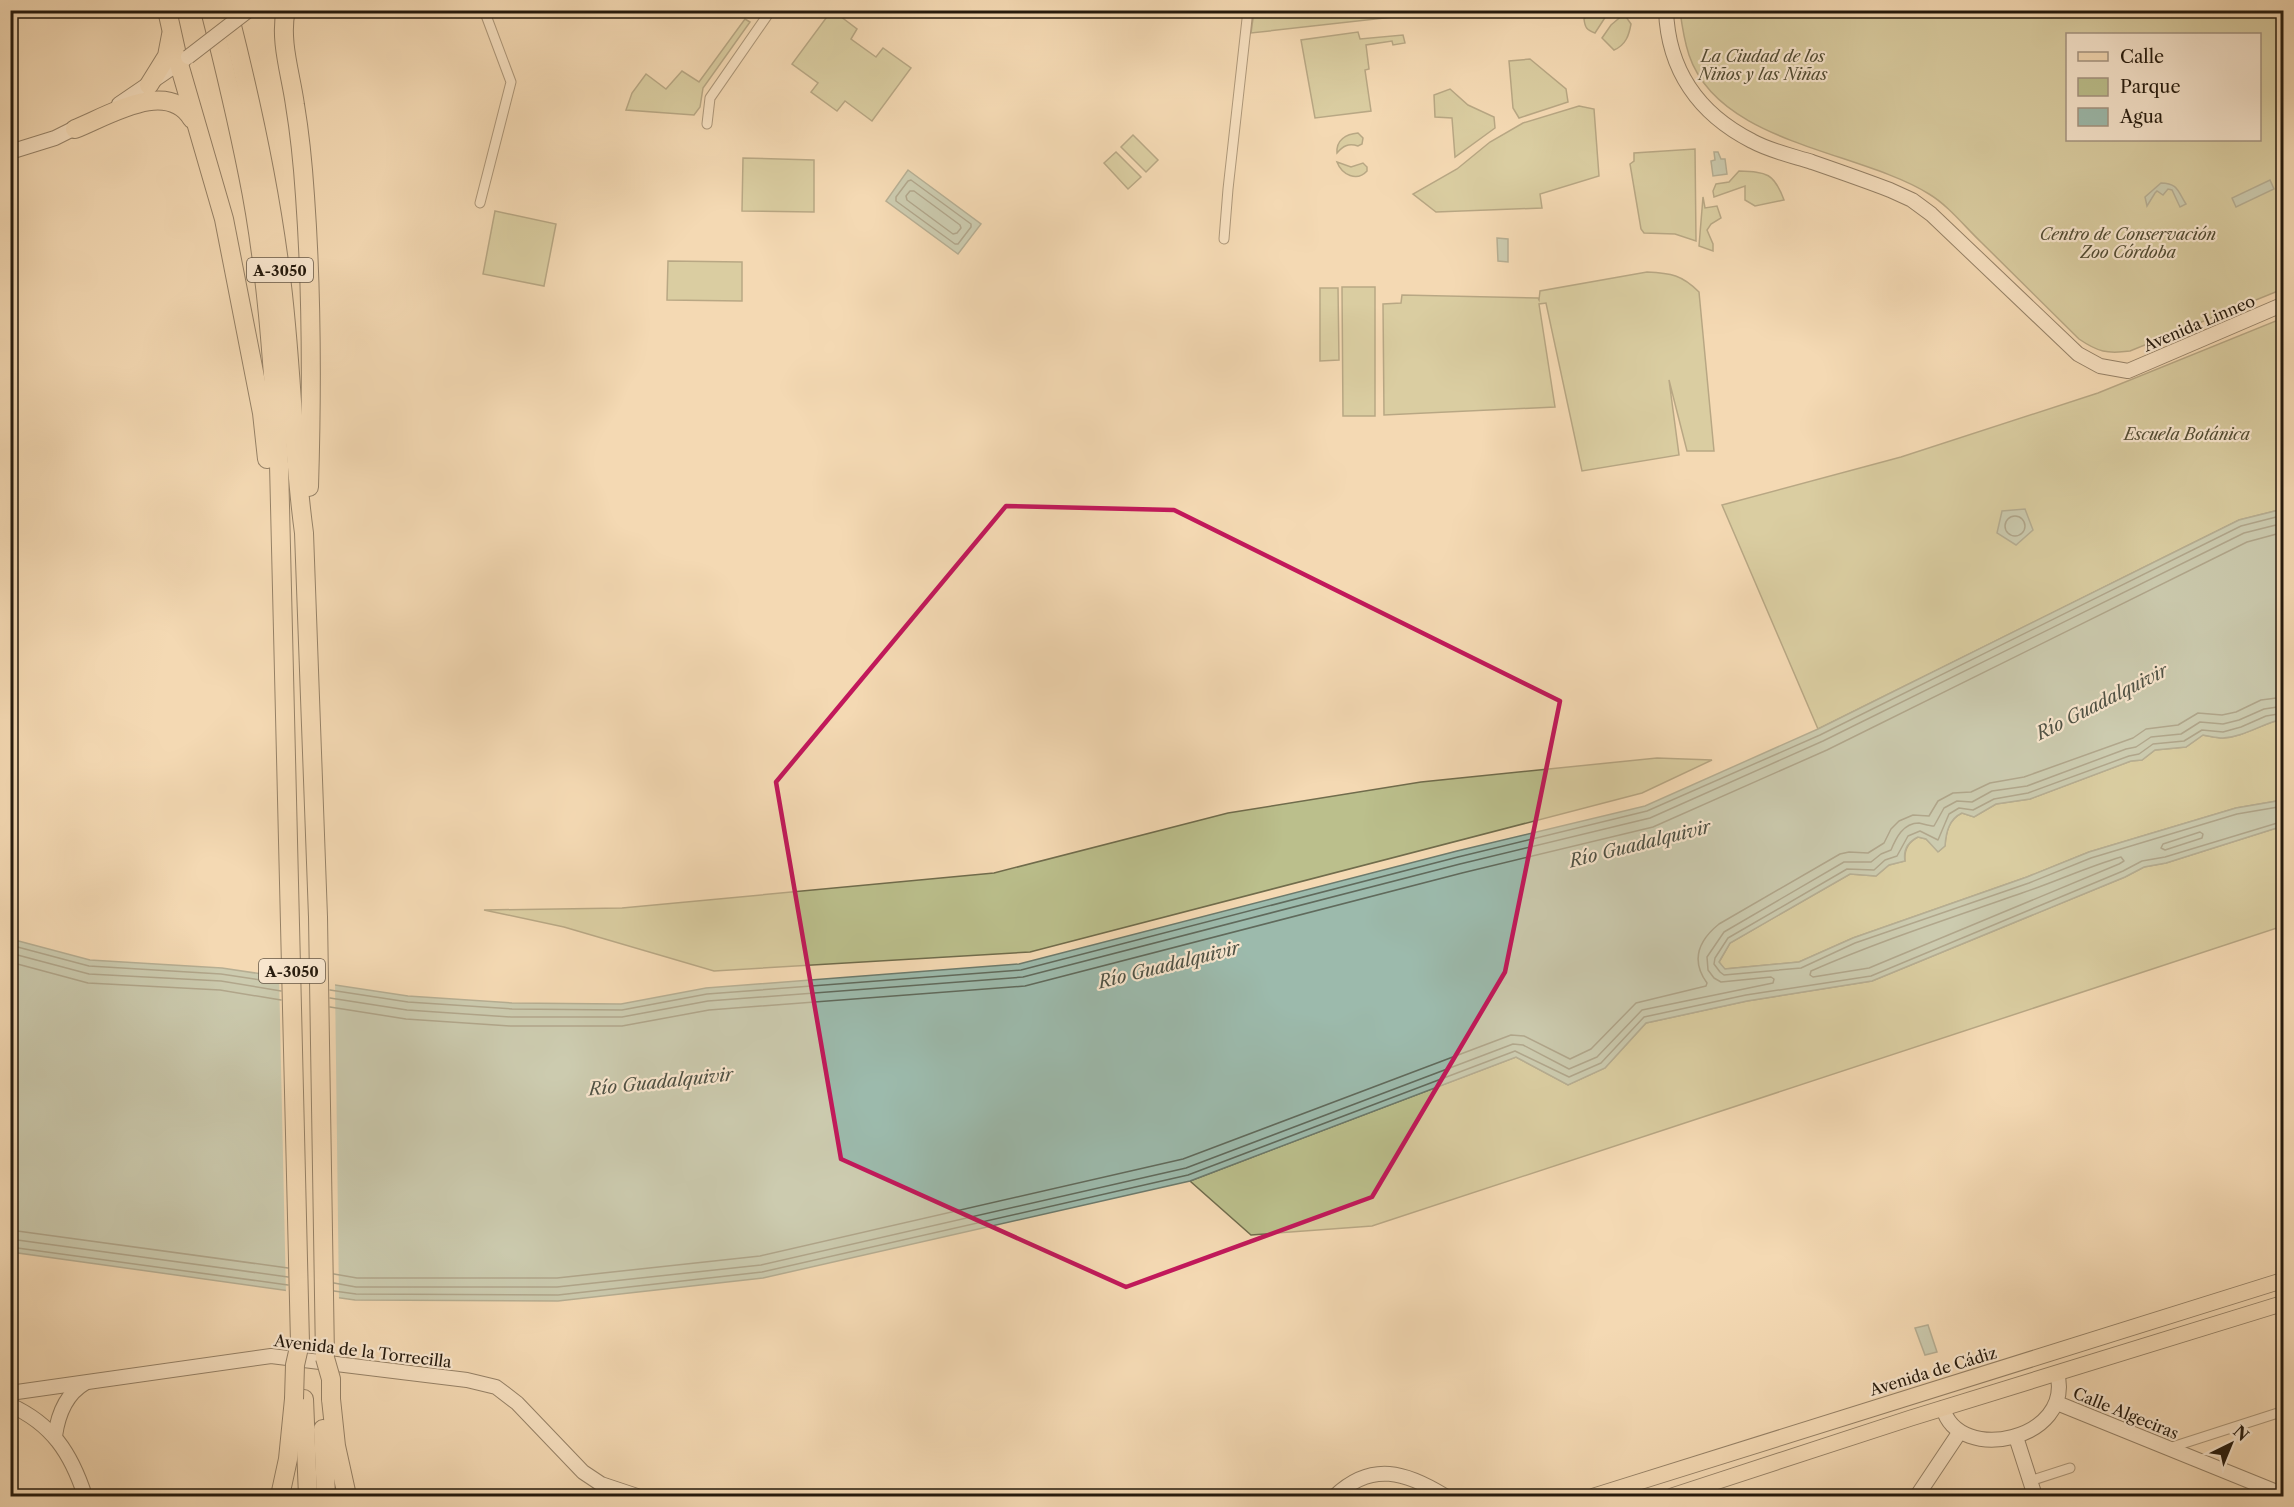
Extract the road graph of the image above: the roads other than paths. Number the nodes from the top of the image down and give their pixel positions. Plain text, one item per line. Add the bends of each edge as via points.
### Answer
1 (210, 10) edge
2 (228, 10) edge
3 (249, 10) edge
4 (277, 10) edge
5 (286, 10) edge
6 (484, 10) edge
7 (771, 10) edge
8 (1248, 10) edge
9 (1666, 10) edge
10 (170, 19) edge
11 (283, 32) junction
12 (184, 60) junction
13 (149, 85) junction
14 (707, 124) dead end
15 (196, 126) junction
16 (75, 129) junction
17 (10, 152) edge
18 (480, 203) dead end
19 (1224, 239) dead end
20 (2283, 304) edge
21 (279, 519) junction
22 (304, 533) junction
23 (2283, 1280) edge
24 (2283, 1303) edge
25 (2050, 1354) junction
26 (2023, 1363) junction
27 (2057, 1373) junction
28 (85, 1383) junction
29 (10, 1394) edge
30 (313, 1399) junction
31 (2057, 1403) junction
32 (10, 1404) edge
33 (1943, 1408) junction
34 (2283, 1412) edge
35 (1959, 1432) junction
36 (55, 1436) junction
37 (2016, 1437) junction
38 (2167, 1449) junction
39 (2070, 1468) dead end
40 (2030, 1481) junction
41 (2283, 1495) edge
42 (85, 1497) edge
43 (280, 1497) edge
44 (308, 1497) edge
45 (326, 1497) edge
46 (348, 1497) edge
47 (637, 1497) edge
48 (1335, 1497) edge
49 (1445, 1497) edge
50 (1594, 1497) edge
51 (1672, 1497) edge
52 (1917, 1497) edge
53 (2034, 1497) edge

1 - 21 highway, A-3050 via 248,176 261,268 274,379
2 - 22 highway, A-3050 via 267,182 280,271
3 - 12 street, bridge
4 - 11 highway
5 - 11 highway
6 - 18 street via 512,82
7 - 14 street via 710,98
8 - 19 street
9 - 20 street, Avenida Linneo via 1675,62 1694,95 1720,121 1753,142 1912,200 2078,354 2100,366 2128,371
10 - 12 highway
10 - 13 highway via 167,56
11 - 22 highway via 296,108 310,288 309,499
12 - 13 street
12 - 15 highway
13 - 16 street
15 - 16 highway via 179,103 158,99
15 - 21 highway via 224,219 262,413 270,489
16 - 17 street
21 - 30 highway, A-3050 via 300,1343
22 - 30 highway, A-3050 via 318,917 325,1358
23 - 25 main road, Avenida de Cádiz
24 - 27 main road
25 - 26 main road, Avenida de Cádiz
25 - 27 main road
26 - 33 main road via 2002,1378 1950,1395
26 - 50 main road, Avenida de Cádiz
27 - 31 street
27 - 33 main road
28 - 29 street, Avenida de la Torrecilla
28 - 36 street via 68,1397
28 - 47 street, Avenida de la Torrecilla via 272,1356 467,1380 496,1387 517,1403 593,1480
30 - 43 highway via 288,1459
30 - 44 highway
30 - 45 highway
30 - 46 highway via 336,1446
31 - 37 street via 2048,1417
31 - 38 street, Calle Algeciras
32 - 36 street
33 - 35 street via 1949,1423
33 - 51 main road
34 - 38 street
35 - 37 street via 1984,1438
35 - 52 street
36 - 42 street
37 - 40 street
38 - 41 street, Calle Algeciras
39 - 40 street
40 - 53 street
48 - 49 street via 1363,1477 1388,1473 1416,1480

